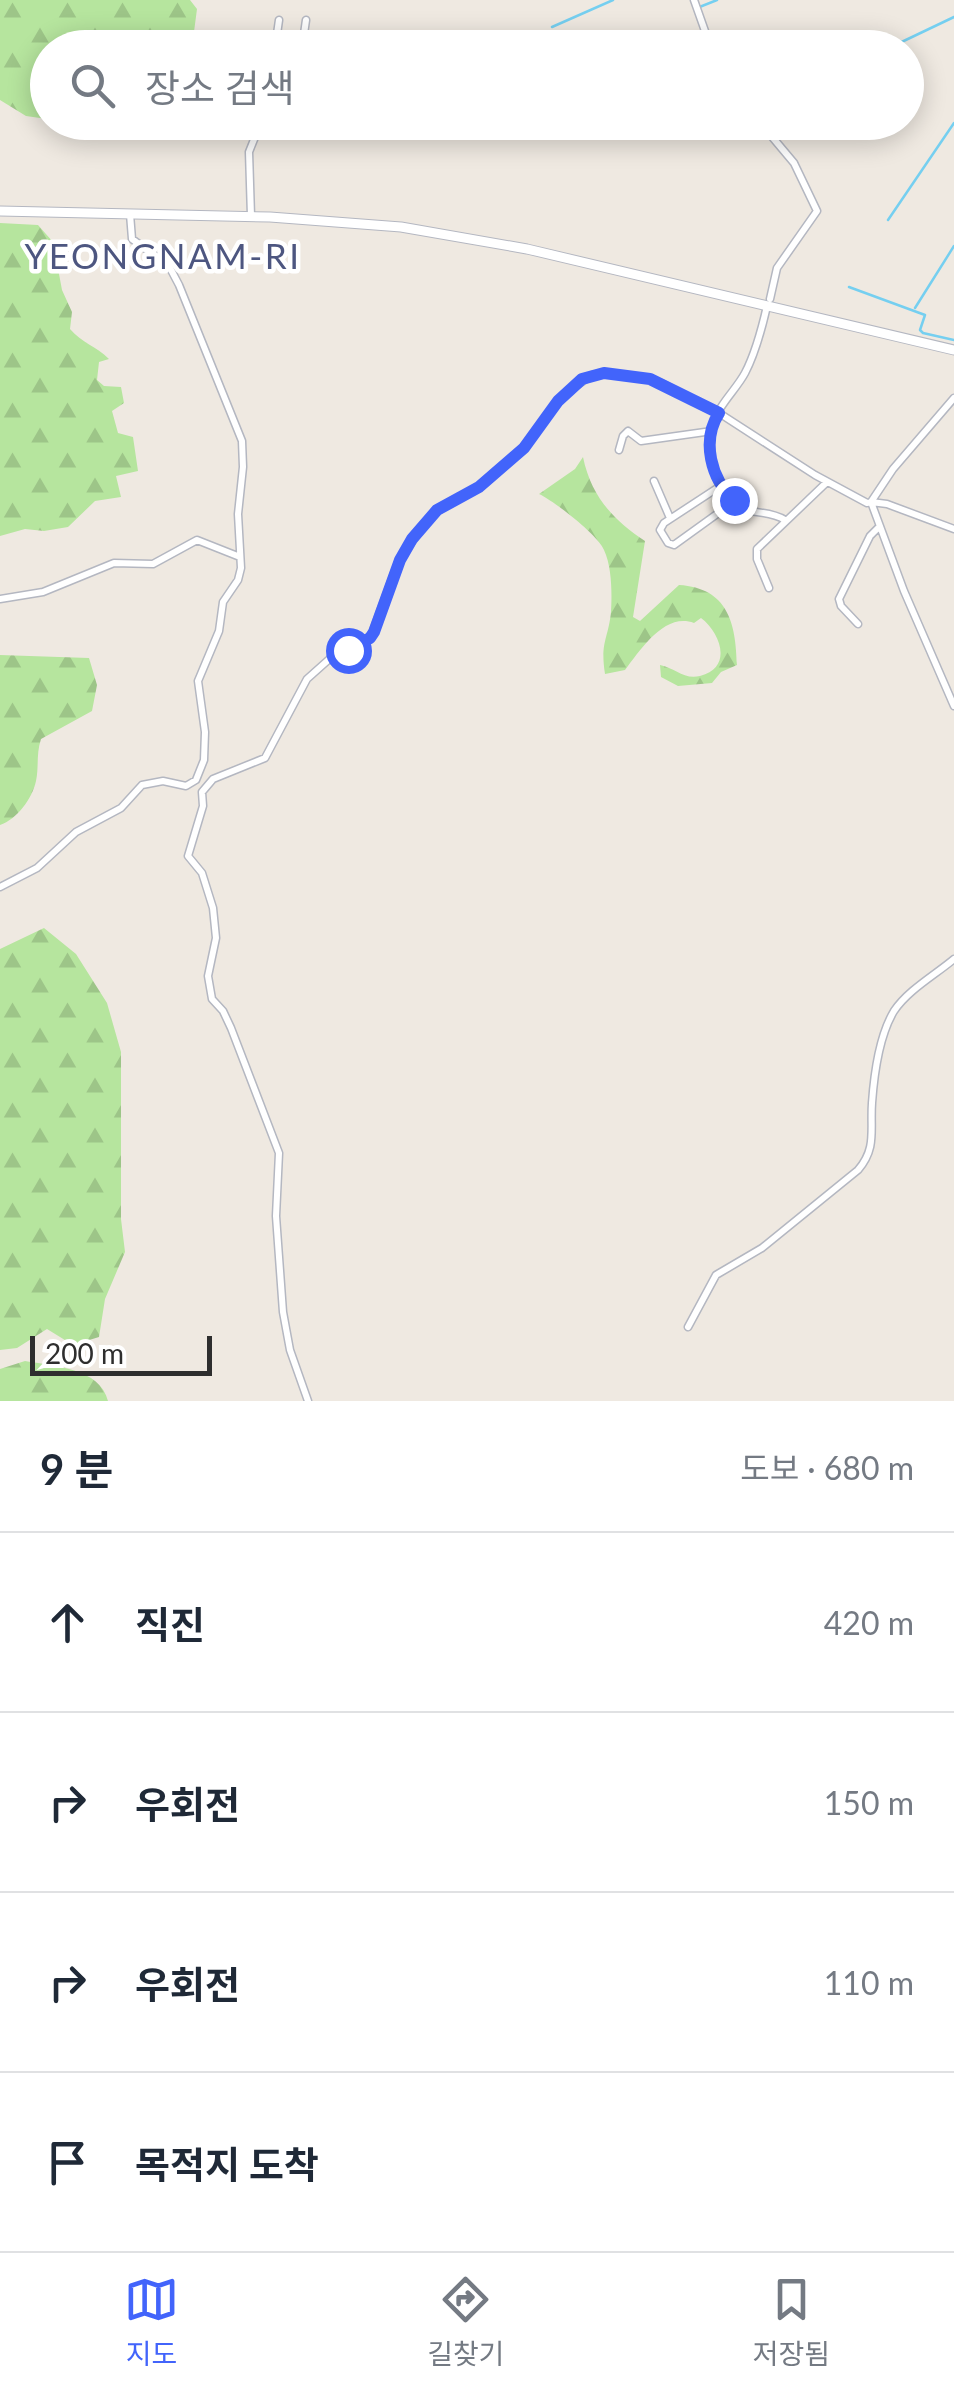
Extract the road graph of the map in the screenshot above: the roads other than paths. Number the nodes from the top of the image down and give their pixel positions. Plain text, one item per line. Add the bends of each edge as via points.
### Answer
1 (694, 0) edge
2 (279, 20) dead end
3 (306, 20) dead end
4 (278, 30) edge
5 (305, 30) edge
6 (705, 30) edge
7 (254, 140) edge
8 (775, 140) edge
9 (0, 211) edge
10 (130, 214) junction
11 (252, 216) junction
12 (769, 302) junction
13 (954, 350) edge
14 (954, 398) edge
15 (719, 413) junction
16 (712, 432) junction
17 (619, 450) dead end
18 (654, 481) dead end
19 (827, 482) junction
20 (722, 485) junction
21 (734, 500) junction
22 (871, 502) junction
23 (670, 518) junction
24 (785, 520) junction
25 (879, 527) junction
26 (954, 529) edge
27 (240, 557) junction
28 (769, 588) dead end
29 (0, 599) edge
30 (858, 624) dead end
31 (954, 706) edge
32 (0, 887) edge
33 (954, 959) edge
34 (688, 1327) dead end
35 (308, 1401) edge

1 - 6 street
2 - 4 street
3 - 5 street
7 - 11 street
8 - 12 street via 794,162 817,211 776,268
9 - 10 main road
10 - 11 main road
10 - 27 street via 132,239 170,266 242,440
11 - 12 main road via 450,235
12 - 13 main road
12 - 15 street via 751,361
14 - 22 street
15 - 16 street
15 - 19 street
15 - 35 street via 650,379 604,373 582,379 524,448 429,518 400,560 370,638 334,654 307,679 266,758 213,779 202,792 188,856 202,873 213,908 212,1000 231,1028 279,1153 283,1312
16 - 17 street via 641,441 628,431
16 - 20 street via 712,470
18 - 23 street
19 - 22 street
19 - 24 street
20 - 21 street
20 - 23 street
21 - 23 street via 674,545 660,530
21 - 24 street
22 - 25 street
22 - 26 street
24 - 28 street via 757,549
25 - 30 street via 840,599
25 - 31 street
27 - 29 street via 197,540 153,564 114,563 43,592
27 - 32 street via 238,580 223,602 198,681 205,732 196,780 186,786 142,785 121,808
33 - 34 street via 893,1014 879,1056 870,1156 762,1248 716,1275

